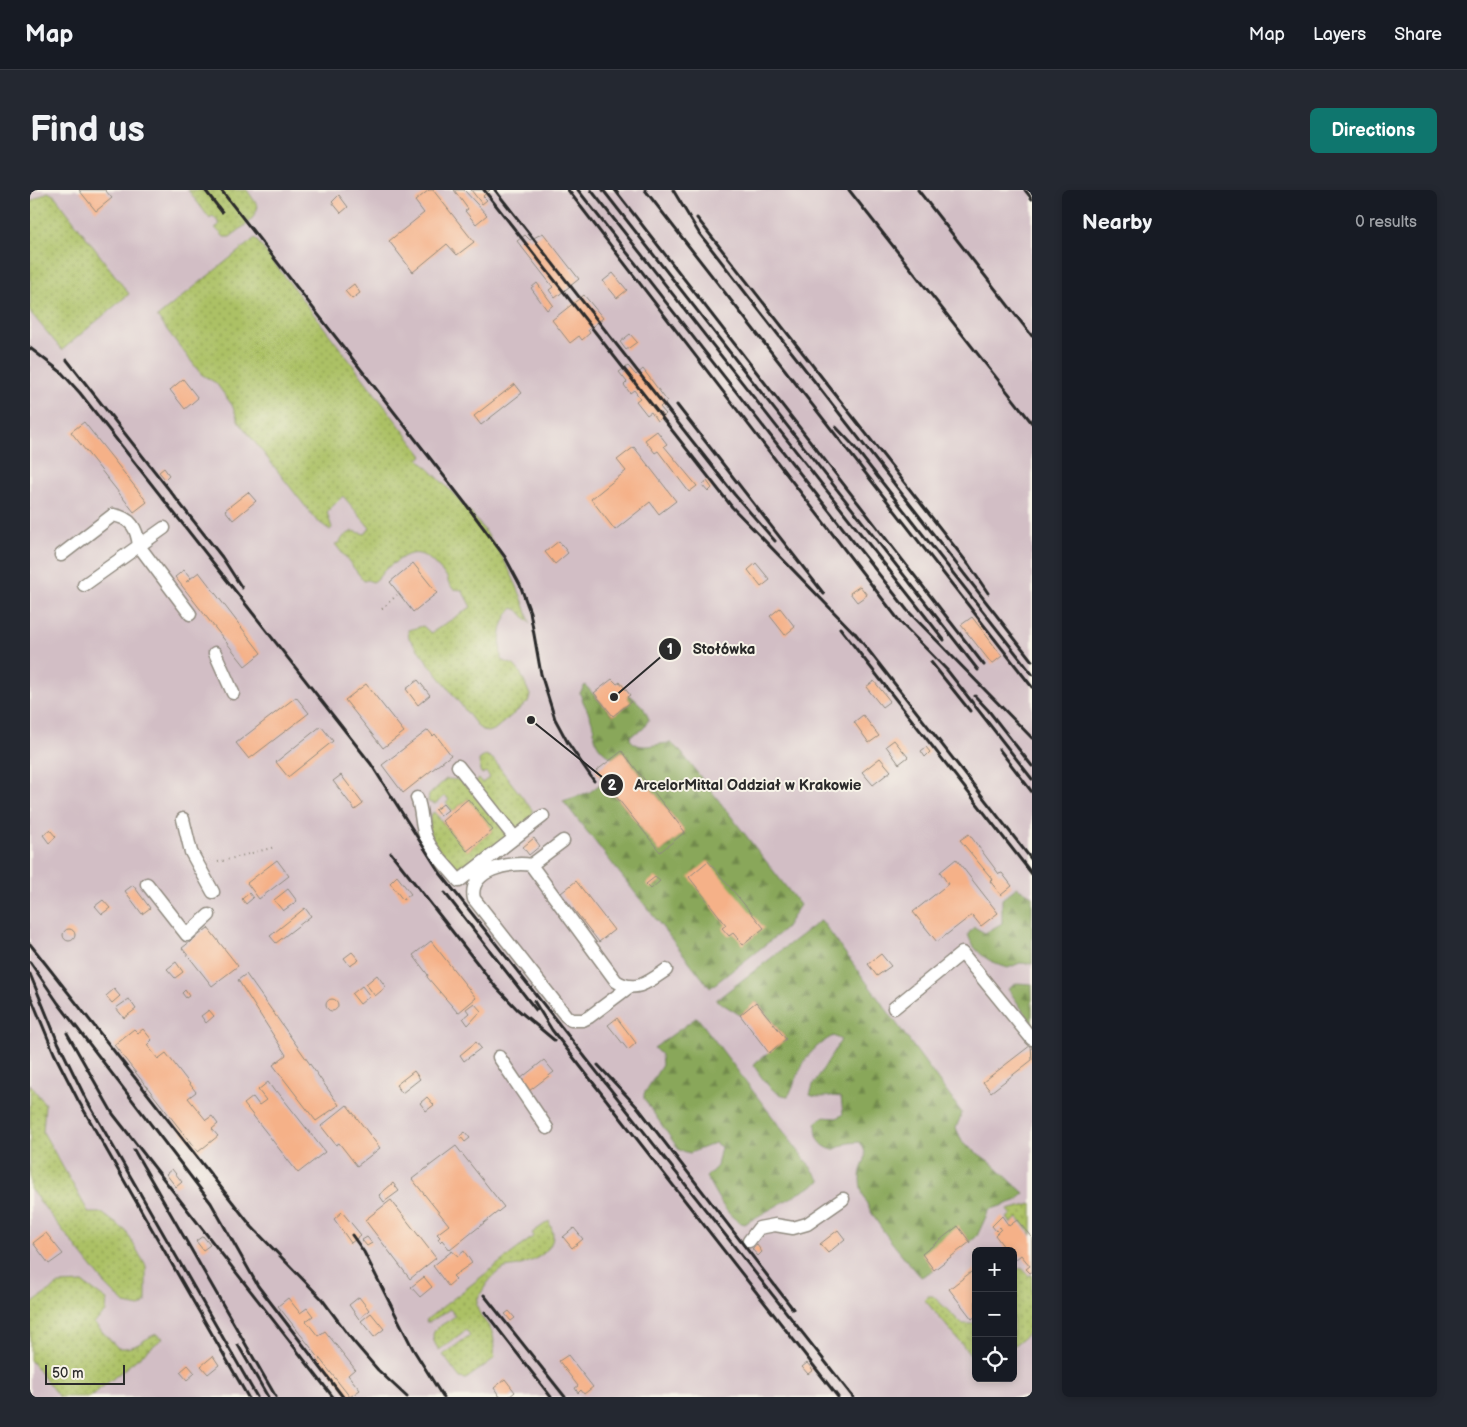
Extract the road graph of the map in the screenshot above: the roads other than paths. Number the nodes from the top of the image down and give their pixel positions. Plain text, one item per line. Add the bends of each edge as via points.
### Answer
1 (164, 528) dead end
2 (139, 546) junction
3 (61, 555) dead end
4 (84, 585) dead end
5 (190, 614) dead end
6 (215, 653) dead end
7 (233, 693) dead end
8 (458, 766) dead end
9 (417, 798) dead end
10 (544, 816) dead end
11 (183, 819) dead end
12 (515, 838) junction
13 (563, 841) dead end
14 (531, 865) junction
15 (148, 884) dead end
16 (213, 892) dead end
17 (209, 915) dead end
18 (666, 970) dead end
19 (628, 987) junction
20 (894, 1008) dead end
21 (1032, 1039) edge
22 (499, 1058) dead end
23 (547, 1128) dead end
24 (843, 1200) dead end
25 (750, 1241) dead end

1 - 2 lane
2 - 3 lane via 138,534 132,524 113,515
2 - 4 lane
2 - 5 lane
6 - 7 lane
8 - 12 lane
9 - 12 lane via 427,841 460,881
10 - 12 lane
11 - 16 lane via 190,852
13 - 14 lane
14 - 19 lane via 616,981
14 - 19 lane via 513,863 495,868 478,881 474,899 566,1016 571,1020 583,1020
15 - 17 lane via 187,935
18 - 19 lane via 641,986
20 - 21 lane via 962,953
22 - 23 lane
24 - 25 lane via 807,1224 793,1228 775,1225 759,1228

